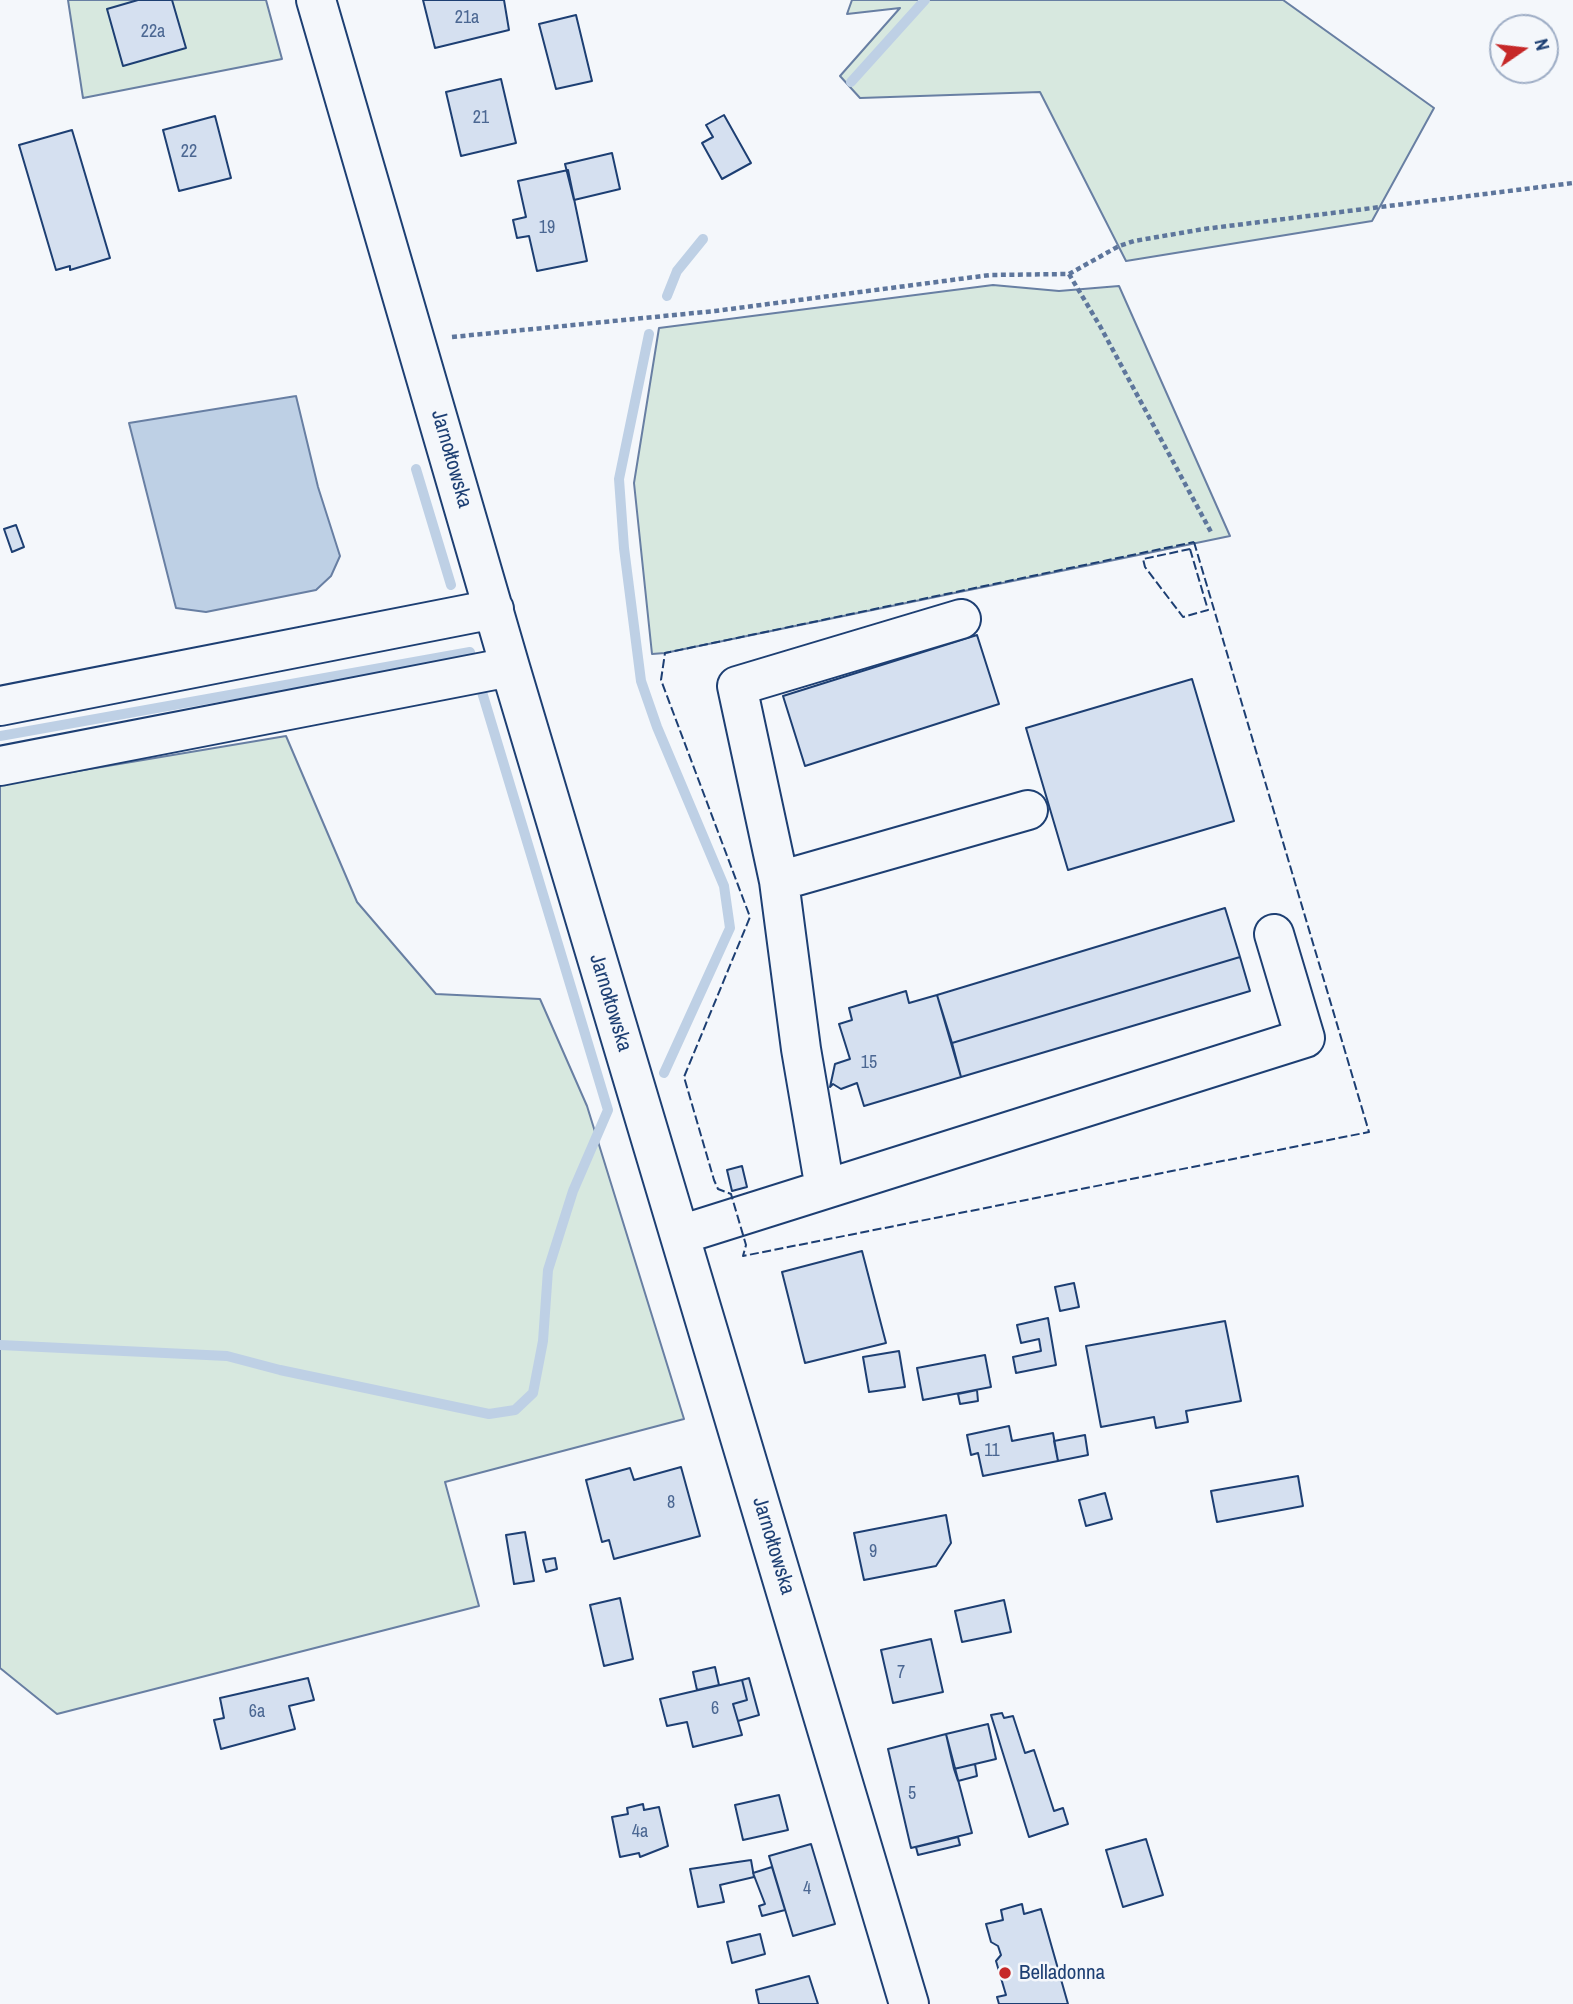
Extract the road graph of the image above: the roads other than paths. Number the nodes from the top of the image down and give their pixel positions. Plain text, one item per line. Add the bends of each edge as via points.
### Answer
1 (316, 0) edge
2 (494, 609) junction
3 (961, 619) dead end
4 (510, 667) junction
5 (0, 706) edge
6 (0, 766) edge
7 (1028, 810) dead end
8 (779, 881) junction
9 (1274, 934) dead end
10 (825, 1189) junction
11 (680, 1235) junction
12 (909, 2004) edge

1 - 2 street, Jarnołtowska
2 - 4 street, Jarnołtowska
2 - 5 street
3 - 8 street via 737,686
4 - 6 street
4 - 11 street, Jarnołtowska
7 - 8 street
8 - 10 street
9 - 10 street via 1305,1038
10 - 11 street
11 - 12 street, Jarnołtowska

